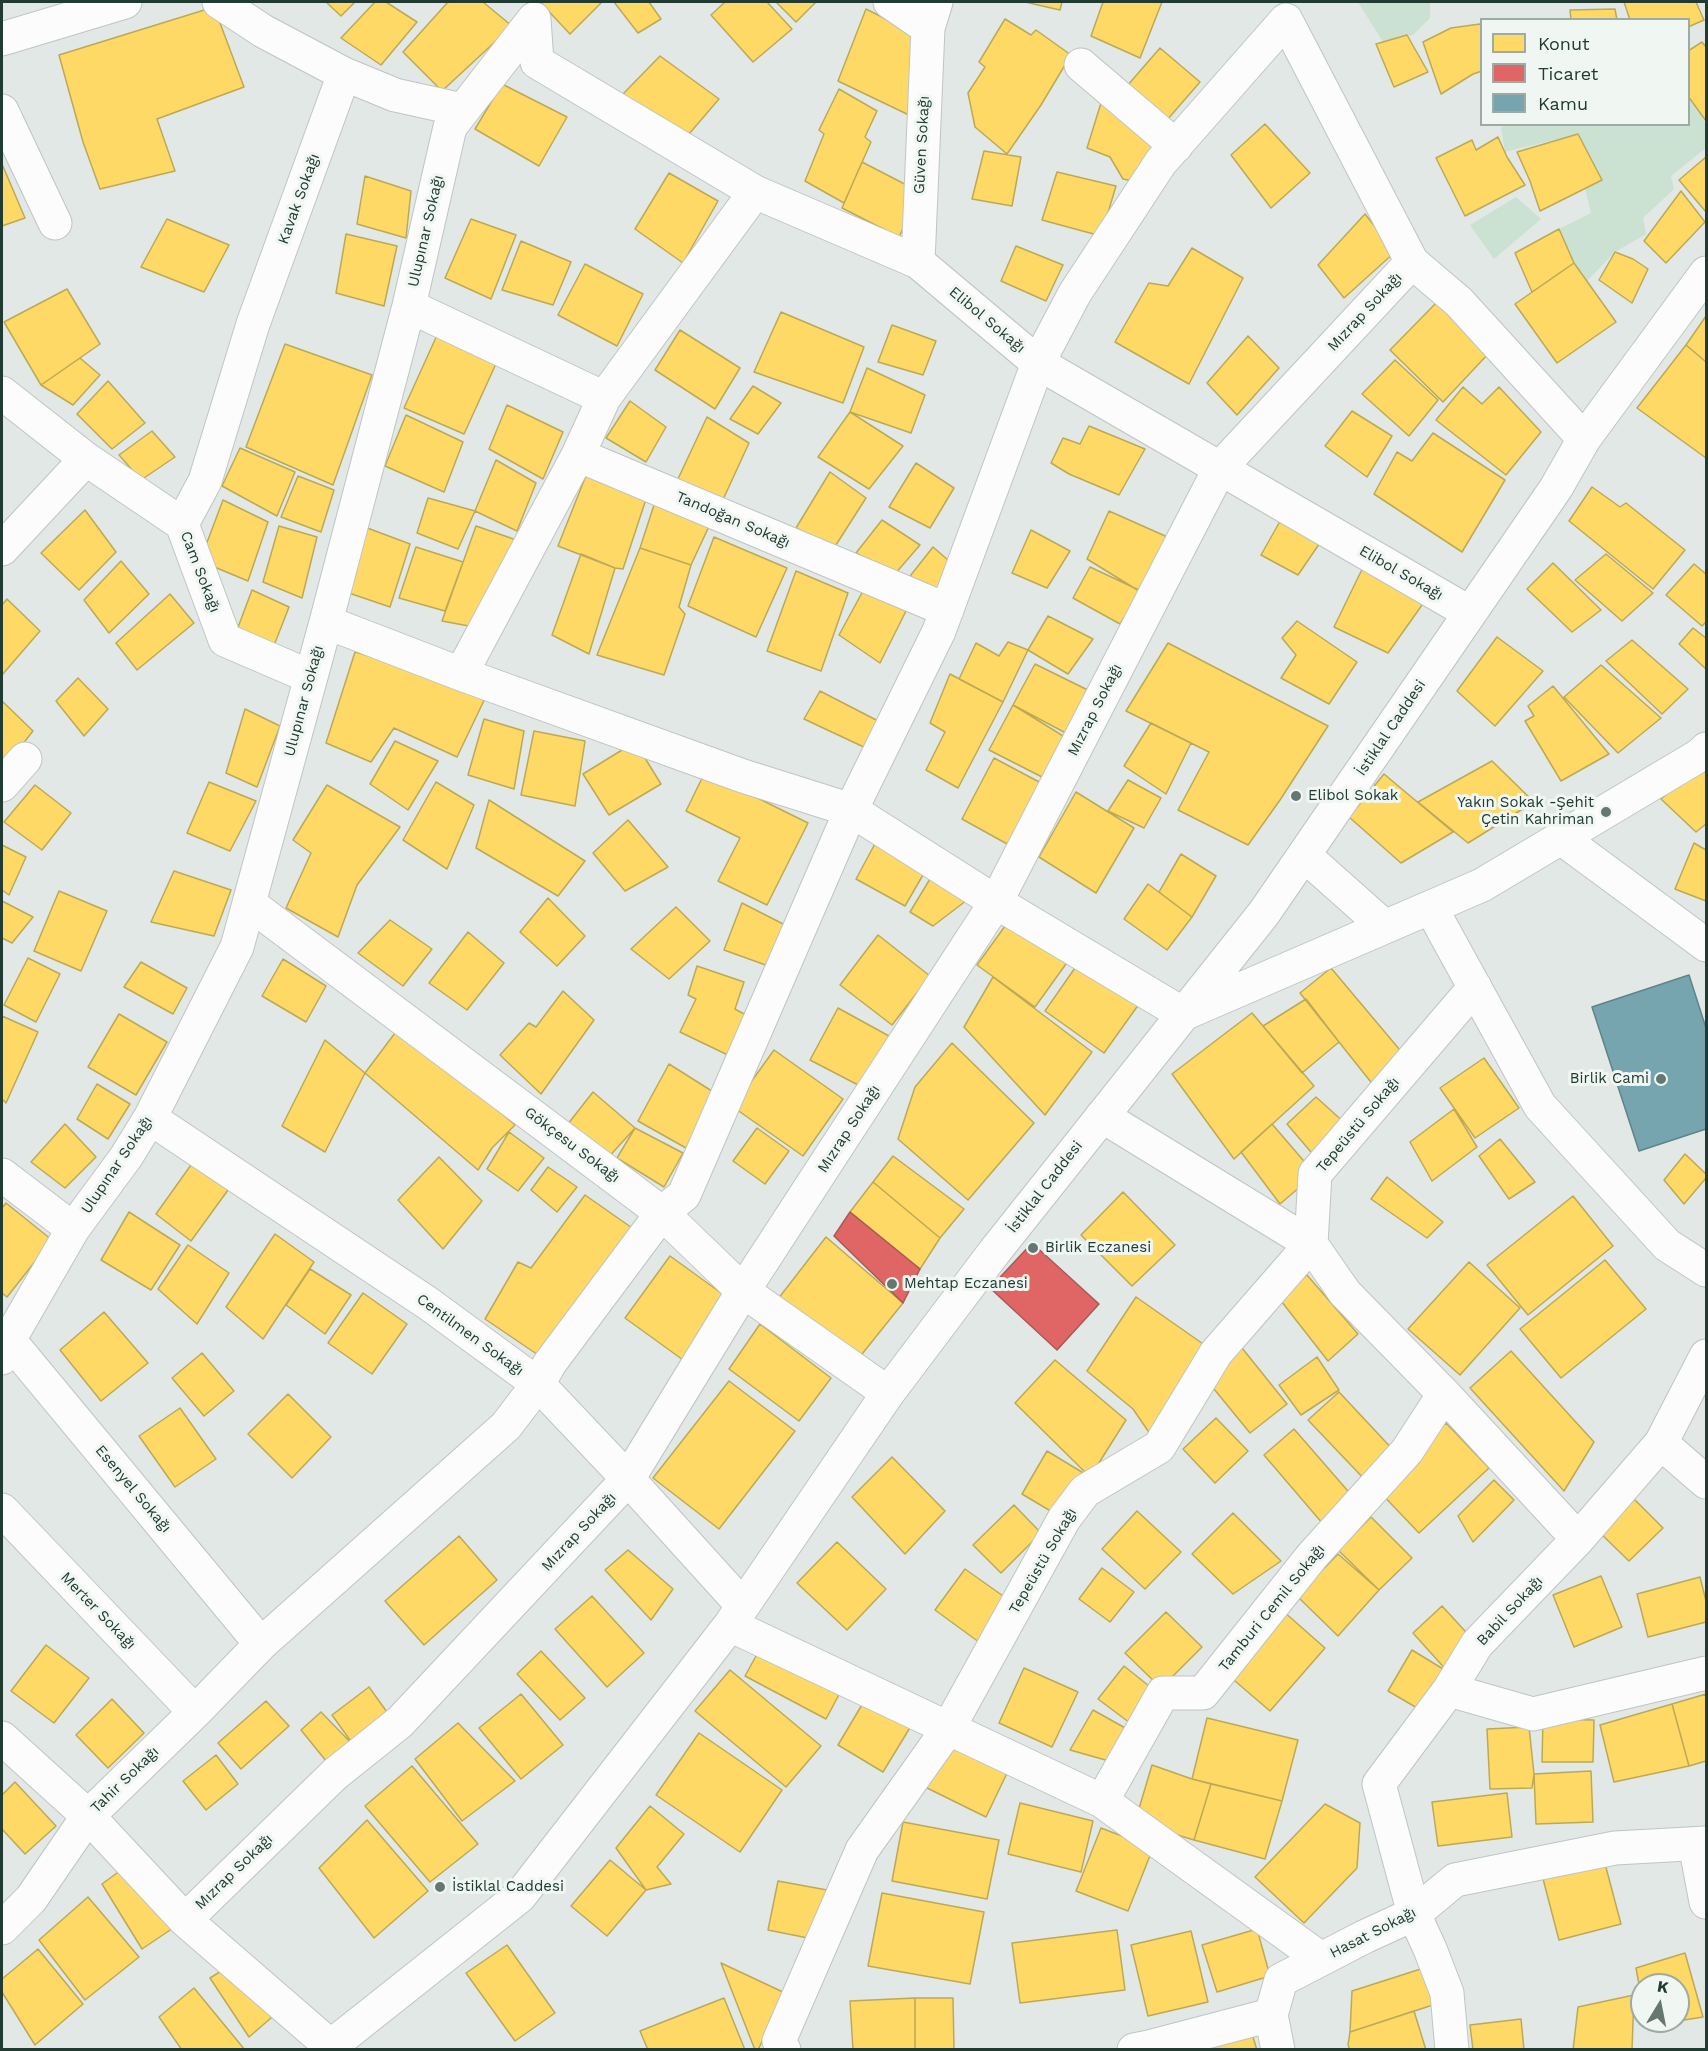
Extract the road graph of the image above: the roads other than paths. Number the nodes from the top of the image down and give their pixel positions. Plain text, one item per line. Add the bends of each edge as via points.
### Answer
1 (125, 2) edge
2 (219, 2) edge
3 (890, 2) edge
4 (526, 10) edge
5 (1284, 11) edge
6 (932, 15) edge
7 (2, 39) edge
8 (1082, 65) dead end
9 (344, 74) junction
10 (463, 110) junction
11 (2, 111) edge
12 (1176, 146) junction
13 (754, 192) junction
14 (55, 223) dead end
15 (918, 262) junction
16 (1412, 262) junction
17 (1706, 275) edge
18 (409, 306) junction
19 (1038, 363) junction
20 (2, 393) edge
21 (604, 398) junction
22 (1584, 439) junction
23 (578, 455) junction
24 (86, 459) junction
25 (1220, 468) junction
26 (182, 524) junction
27 (2, 549) edge
28 (947, 610) junction
29 (1470, 613) junction
30 (326, 622) junction
31 (461, 674) junction
32 (311, 677) junction
33 (1704, 754) edge
34 (25, 759) dead end
35 (2, 785) edge
36 (851, 810) junction
37 (1561, 838) junction
38 (1304, 855) junction
39 (996, 902) junction
40 (250, 904) junction
41 (1431, 908) junction
42 (1385, 927) junction
43 (1707, 945) edge
44 (1475, 987) junction
45 (1183, 1014) junction
46 (1102, 1116) junction
47 (150, 1118) junction
48 (2, 1175) edge
49 (662, 1213) junction
50 (73, 1229) junction
51 (1311, 1244) junction
52 (1707, 1270) edge
53 (743, 1291) junction
54 (4, 1345) edge
55 (1707, 1356) edge
56 (538, 1384) junction
57 (888, 1393) junction
58 (1444, 1394) junction
59 (1661, 1443) junction
60 (628, 1479) junction
61 (1707, 1482) edge
62 (2, 1510) edge
63 (1578, 1539) junction
64 (736, 1616) junction
65 (261, 1644) junction
66 (1707, 1672) edge
67 (1449, 1690) junction
68 (195, 1712) junction
69 (948, 1729) junction
70 (2, 1738) edge
71 (1102, 1801) junction
72 (88, 1816) junction
73 (1701, 1844) edge
74 (1707, 1902) edge
75 (1414, 1914) junction
76 (185, 1920) junction
77 (2, 1928) edge
78 (1321, 1959) junction
79 (1271, 2014) junction
80 (330, 2048) edge
81 (784, 2049) edge
82 (1144, 2049) edge
83 (1278, 2049) edge
84 (1452, 2049) edge

1 - 7 street
2 - 9 street via 263,31
3 - 6 street
4 - 10 street, Ulupınar Sokağı
4 - 13 street, Elibol Sokağı via 537,62
5 - 12 street, Tahir Sokağı
5 - 16 street
6 - 15 street, Güven Sokağı
8 - 12 street
9 - 10 street via 395,95
9 - 26 street, Kavak Sokağı via 253,324 205,481
10 - 18 street, Ulupınar Sokağı via 450,127
11 - 14 street
12 - 19 street, Tahir Sokağı via 1161,162 1075,293
13 - 15 street, Elibol Sokağı
13 - 21 street
15 - 19 street, Elibol Sokağı
16 - 22 street via 1459,302
16 - 25 street, Mızrap Sokağı
17 - 22 street, İstiklal Caddesi
18 - 21 street
18 - 30 street, Ulupınar Sokağı
19 - 25 street, Elibol Sokağı
19 - 28 street, Tahir Sokağı
20 - 24 street, Cam Sokağı
21 - 23 street
22 - 29 street, İstiklal Caddesi via 1556,488
23 - 28 street, Tandoğan Sokağı
23 - 31 street
24 - 26 street, Cam Sokağı
24 - 27 street
25 - 29 street, Elibol Sokağı
25 - 39 street, Mızrap Sokağı
26 - 32 street, Cam Sokağı via 225,639
28 - 36 street, Tahir Sokağı
29 - 38 street, İstiklal Caddesi
30 - 31 street
30 - 32 street, Ulupınar Sokağı
31 - 36 street via 743,776
32 - 40 street, Ulupınar Sokağı
33 - 37 street
34 - 35 street
36 - 39 street
36 - 49 street, Tahir Sokağı via 684,1195
37 - 41 street via 1482,885
37 - 43 street
38 - 42 street
38 - 45 street, İstiklal Caddesi via 1264,913
39 - 45 street
39 - 53 street, Mızrap Sokağı
40 - 47 street, Ulupınar Sokağı via 237,947
40 - 49 street, Gökçesu Sokağı
41 - 42 street
41 - 44 street
42 - 45 street
44 - 51 street, Tepeüstü Sokağı via 1315,1174
44 - 52 street via 1540,1106 1666,1245
45 - 46 street, İstiklal Caddesi
46 - 51 street
46 - 57 street, İstiklal Caddesi
47 - 50 street, Ulupınar Sokağı via 126,1158
47 - 56 street, Centilmen Sokağı via 429,1304
48 - 50 street
49 - 53 street, Gökçesu Sokağı
49 - 56 street, Tahir Sokağı
50 - 54 street, Ulupınar Sokağı
51 - 58 street via 1345,1293
51 - 69 street, Tepeüstü Sokağı via 1216,1353 1159,1447 1085,1491 1064,1519
53 - 57 street, Gökçesu Sokağı
53 - 60 street, Mızrap Sokağı
54 - 65 street, Esenyel Sokağı
55 - 59 street, Babil Sokağı
56 - 60 street, Centilmen Sokağı
56 - 65 street, Tahir Sokağı via 507,1426
57 - 64 street, İstiklal Caddesi
58 - 63 street
58 - 71 street, Tamburi Cemil Sokağı via 1407,1451 1312,1556 1203,1693 1163,1693
59 - 61 street
59 - 63 street, Babil Sokağı
60 - 64 street, Centilmen Sokağı
60 - 76 street, Mızrap Sokağı via 400,1722 335,1774
62 - 68 street, Merter Sokağı
63 - 67 street, Babil Sokağı via 1477,1644
64 - 69 street
64 - 80 street, İstiklal Caddesi via 520,1896
65 - 68 street, Tahir Sokağı
66 - 67 street via 1533,1714
67 - 75 street, Babil Sokağı via 1379,1784
68 - 72 street, Tahir Sokağı
69 - 71 street
69 - 81 street, Tepeüstü Sokağı via 862,1850 779,2040
70 - 72 street
71 - 78 street
72 - 76 street
72 - 77 street, Tahir Sokağı via 31,1899
73 - 74 street
73 - 75 street, Hasat Sokağı via 1615,1848 1455,1880
75 - 78 street, Hasat Sokağı
75 - 84 street via 1447,1994
76 - 80 street
78 - 79 street, Hasat Sokağı via 1281,1980
79 - 82 street
79 - 83 street

